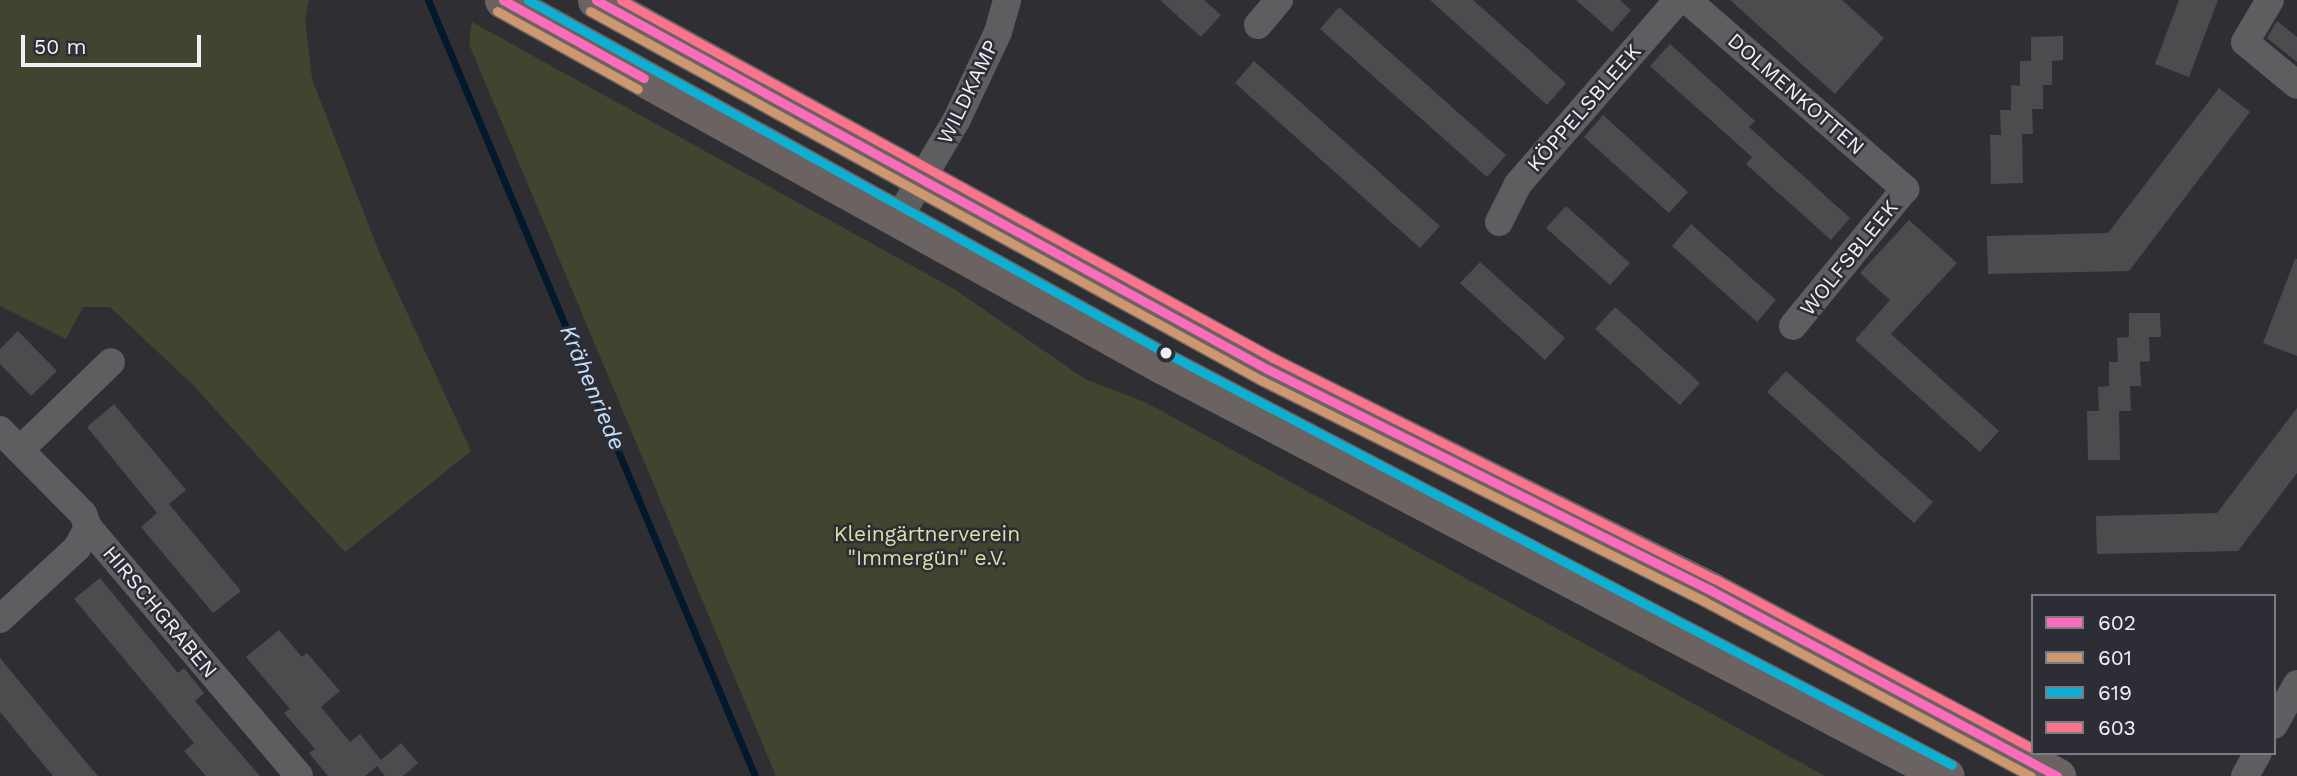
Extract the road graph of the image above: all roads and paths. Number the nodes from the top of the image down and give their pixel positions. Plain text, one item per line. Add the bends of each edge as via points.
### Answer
1 (503, 0) edge
2 (596, 0) edge
3 (1007, 0) edge
4 (1279, 0) edge
5 (1678, 0) edge
6 (1687, 0) edge
7 (2270, 0) edge
8 (1258, 25) dead end
9 (2297, 85) edge
10 (921, 180) junction
11 (1905, 189) joint
12 (898, 219) junction
13 (1499, 222) dead end
14 (1793, 327) dead end
15 (111, 362) dead end
16 (0, 430) edge
17 (21, 449) junction
18 (88, 527) junction
19 (0, 619) edge
20 (2297, 684) edge
21 (2276, 721) edge
22 (299, 776) edge
23 (1946, 776) edge
24 (2057, 776) edge

1 - 12 main road
2 - 10 main road
3 - 10 street, WILDKAMP via 998,32 962,110
4 - 8 street
5 - 13 street, KÖPPELSBLEEK via 1518,184
6 - 11 street, DOLMENKOTTEN
7 - 9 street via 2245,42
10 - 12 street, WILDKAMP
10 - 24 main road via 1267,369 1710,590
11 - 14 street, WOLFSBLEEK
12 - 23 main road via 1384,485
15 - 17 street
16 - 17 street, HIRSCHGRABEN
17 - 18 street, HIRSCHGRABEN via 83,514
18 - 19 street via 77,548
18 - 22 street, HIRSCHGRABEN
20 - 21 street

